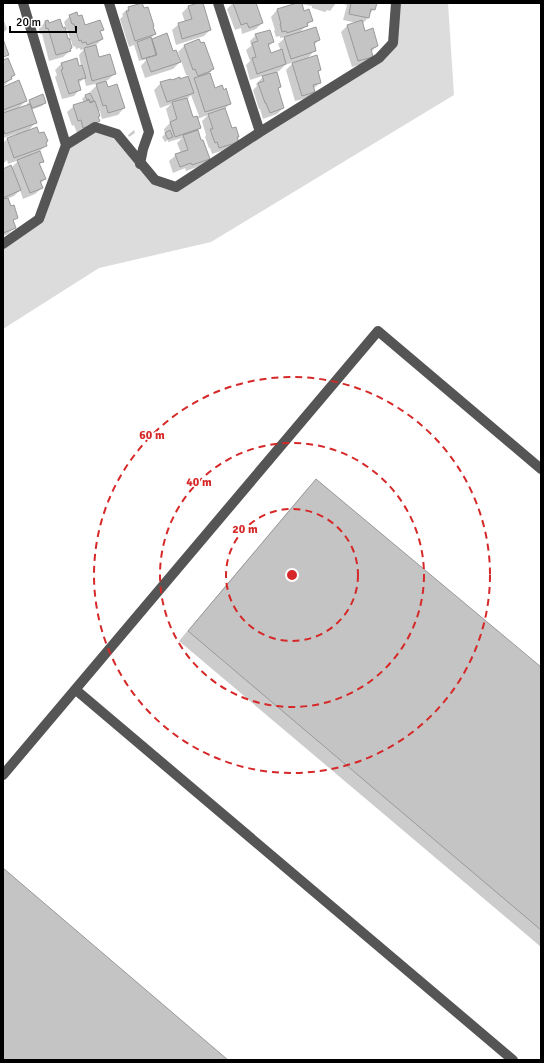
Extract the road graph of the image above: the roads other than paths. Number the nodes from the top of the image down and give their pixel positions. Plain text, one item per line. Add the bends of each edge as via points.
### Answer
1 (23, 3) edge
2 (109, 3) edge
3 (218, 3) edge
4 (396, 3) edge
5 (260, 132) junction
6 (66, 145) junction
7 (140, 164) junction
8 (3, 244) edge
9 (541, 469) edge
10 (76, 690) junction
11 (3, 775) edge
12 (513, 1060) edge

1 - 6 street
2 - 7 street via 150,132
3 - 5 street
4 - 5 street via 393,42 379,58
5 - 7 street via 176,187 155,180
6 - 7 street via 95,127 116,134
6 - 8 street via 39,219
9 - 10 street via 378,331
10 - 11 street
10 - 12 street

